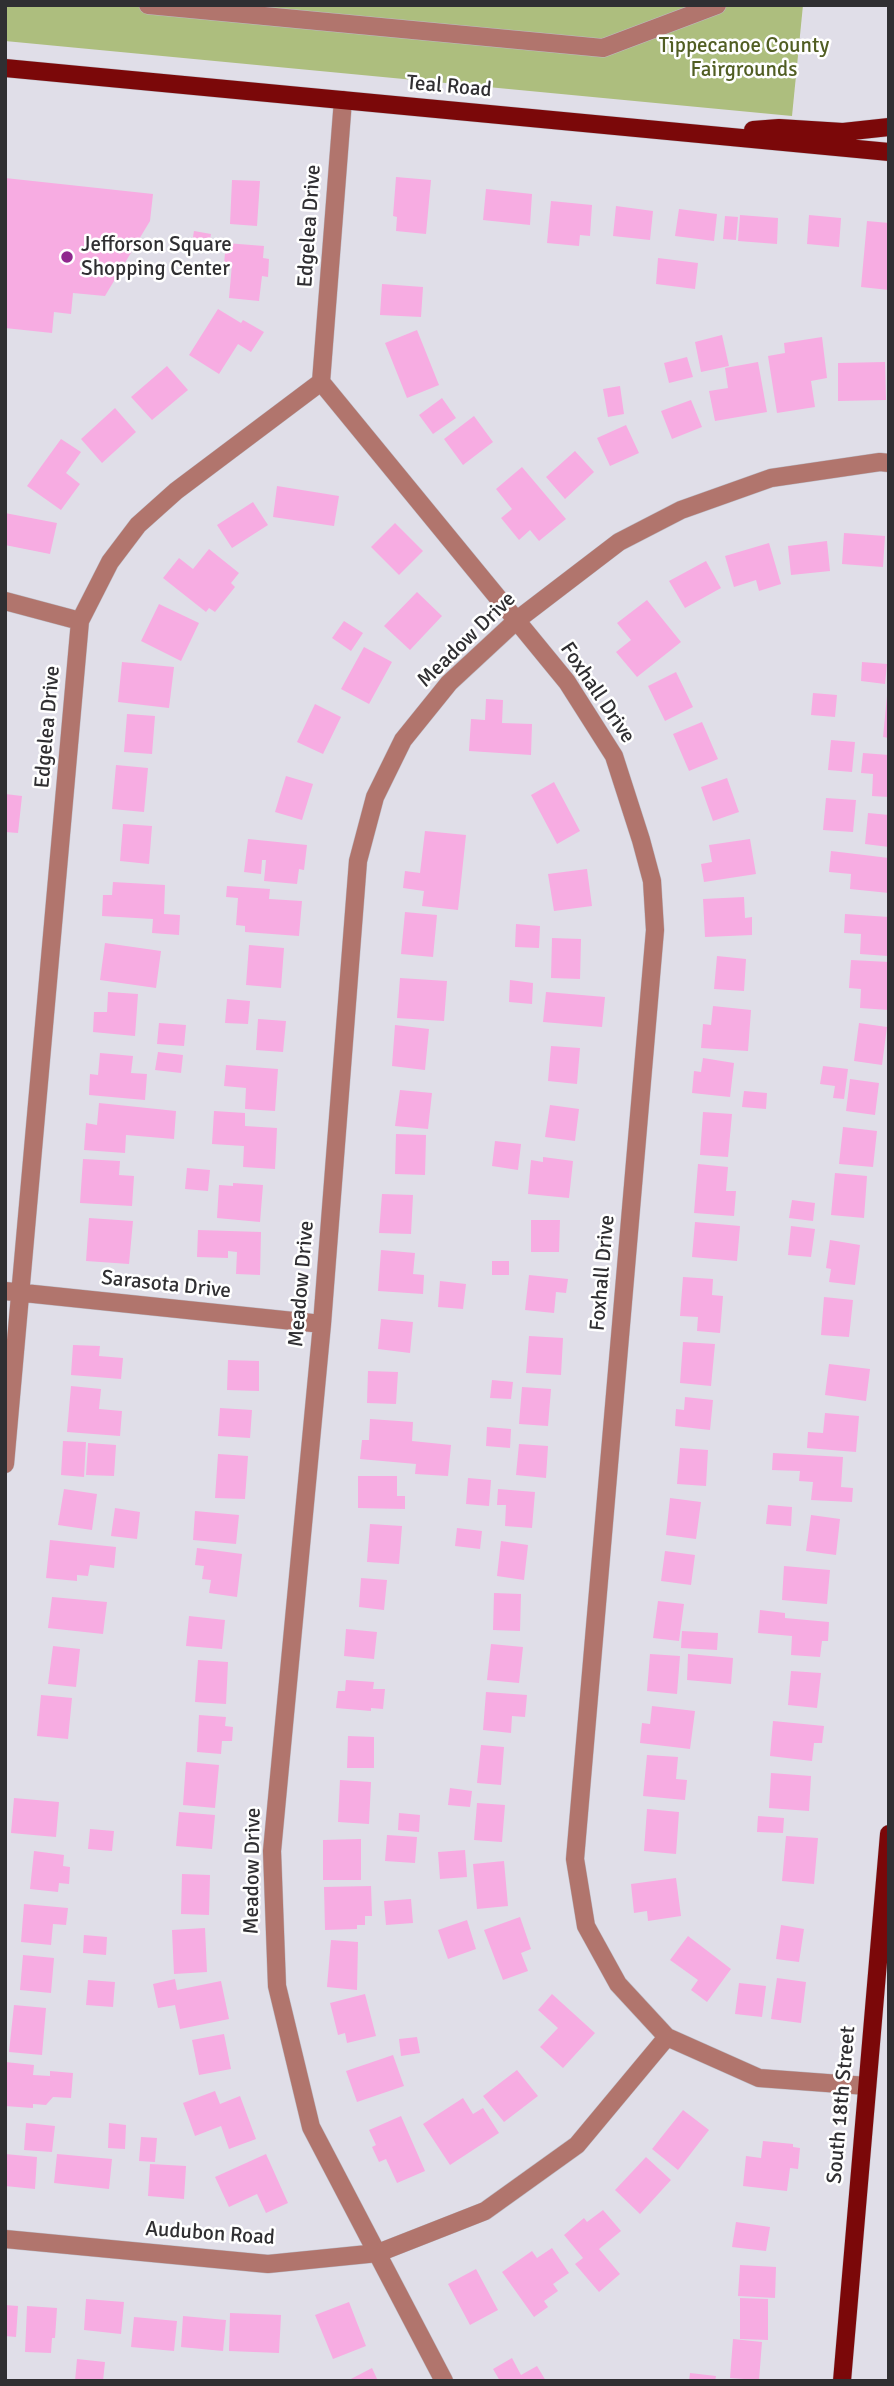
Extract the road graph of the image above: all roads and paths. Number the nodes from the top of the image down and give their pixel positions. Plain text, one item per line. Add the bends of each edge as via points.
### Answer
1 (148, 5) edge
2 (717, 5) edge
3 (5, 68) edge
4 (343, 100) junction
5 (889, 127) edge
6 (705, 134) junction
7 (889, 152) edge
8 (321, 382) junction
9 (889, 463) edge
10 (5, 601) edge
11 (517, 620) junction
12 (80, 621) junction
13 (13, 1292) edge
14 (322, 1324) junction
15 (5, 1464) edge
16 (889, 1834) edge
17 (667, 2037) junction
18 (866, 2086) junction
19 (5, 2239) edge
20 (378, 2253) junction
21 (444, 2381) edge
22 (842, 2381) edge

1 - 2 street via 603,48
3 - 4 main road, Teal Road
4 - 6 main road, Teal Road
4 - 8 street, Edgelea Drive
5 - 6 main road
6 - 7 main road, Teal Road
8 - 11 street, Foxhall Drive
8 - 12 street, Edgelea Drive via 138,525 110,562
9 - 11 street, Meadow Drive via 771,478 681,510 619,542
10 - 12 street
11 - 14 street, Meadow Drive via 449,683 403,740 375,797 358,861
11 - 17 street, Foxhall Drive via 567,682 614,756 652,881 654,944 575,1859 586,1926 618,1984
12 - 13 street, Edgelea Drive
13 - 14 street, Sarasota Drive
13 - 15 street, Edgelea Drive
14 - 20 street, Meadow Drive via 272,1851 277,1986 311,2127
16 - 18 main road, South 18th Street
17 - 18 street, Foxhall Drive via 759,2078
17 - 20 street, Audubon Road via 577,2145 485,2211
18 - 22 main road, South 18th Street
19 - 20 street, Audubon Road via 268,2264
20 - 21 street, Meadow Drive

